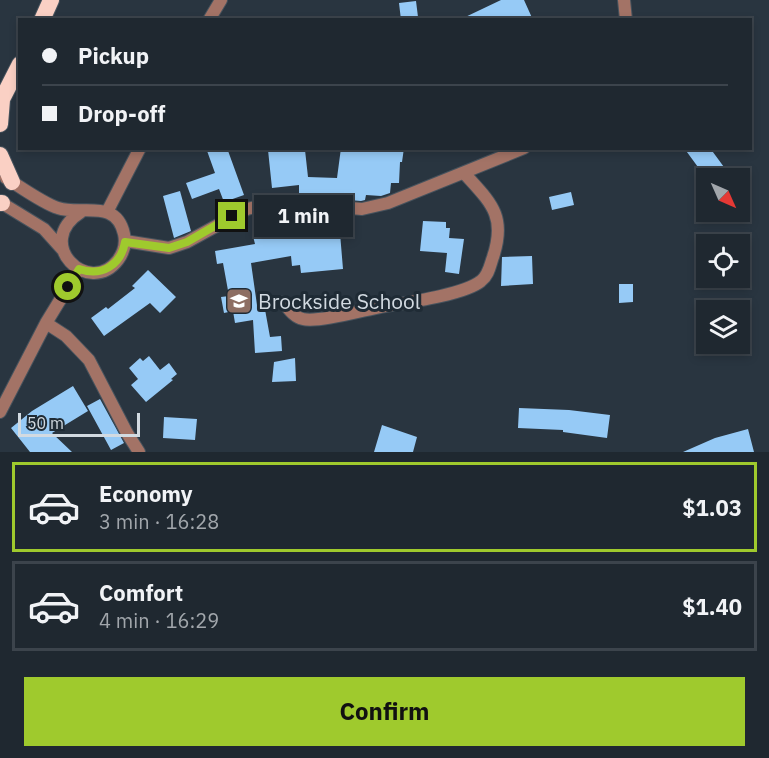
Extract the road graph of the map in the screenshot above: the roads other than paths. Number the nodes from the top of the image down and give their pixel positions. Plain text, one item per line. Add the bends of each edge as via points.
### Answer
1 (51, 0) edge
2 (222, 0) edge
3 (624, 0) edge
4 (43, 18) edge
5 (210, 18) edge
6 (626, 18) edge
7 (18, 68) edge
8 (1, 102) edge
9 (0, 124) edge
10 (139, 150) edge
11 (519, 150) edge
12 (0, 155) edge
13 (464, 173) junction
14 (6, 178) edge
15 (1, 202) edge
16 (81, 212) junction
17 (107, 212) junction
18 (125, 242) junction
19 (62, 249) junction
20 (79, 269) junction
21 (284, 302) dead end
22 (46, 323) junction
23 (0, 412) edge
24 (140, 452) edge

1 - 4 highway
2 - 5 street
3 - 6 street
7 - 8 highway
8 - 9 highway
10 - 17 street
11 - 13 street
12 - 14 highway
13 - 18 street via 363,209 268,204 247,209 169,248
13 - 21 street via 489,200 498,225 497,244 481,281 433,297 326,318 303,319 288,310
14 - 16 street via 57,208
15 - 19 street via 44,229
16 - 17 street
16 - 19 street via 67,223
17 - 18 street via 120,224
18 - 20 street via 119,258 106,270
19 - 20 street
20 - 22 street
22 - 23 street
22 - 24 street via 66,336 89,360

